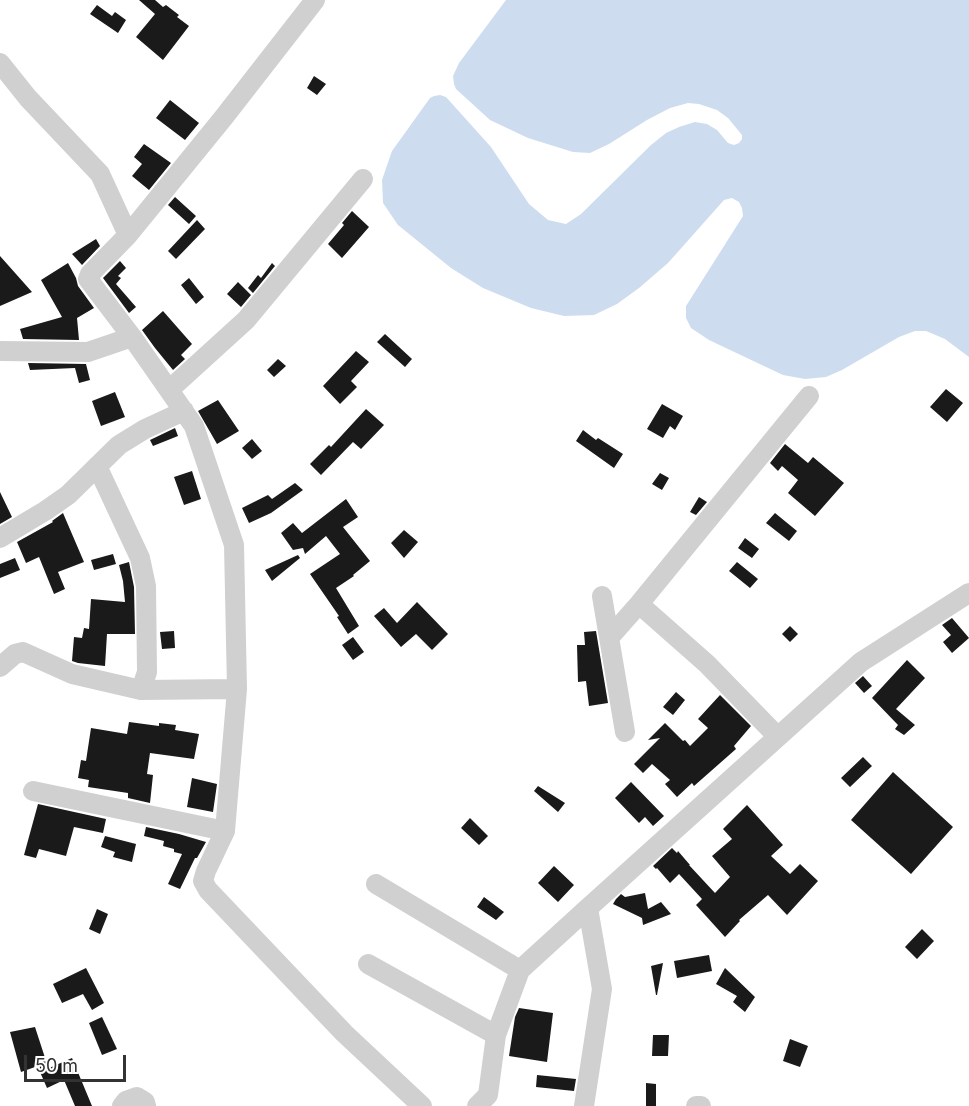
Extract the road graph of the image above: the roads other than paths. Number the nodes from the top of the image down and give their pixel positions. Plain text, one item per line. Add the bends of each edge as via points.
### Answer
1 (315, 0) edge
2 (0, 63) edge
3 (363, 179) dead end
4 (128, 235) junction
5 (132, 337) junction
6 (0, 351) edge
7 (170, 390) junction
8 (809, 396) dead end
9 (184, 411) junction
10 (97, 466) junction
11 (0, 538) edge
12 (969, 593) edge
13 (602, 597) dead end
14 (639, 604) junction
15 (609, 638) junction
16 (0, 667) edge
17 (237, 689) junction
18 (141, 690) junction
19 (625, 732) dead end
20 (777, 736) junction
21 (33, 791) dead end
22 (225, 831) junction
23 (376, 884) dead end
24 (588, 908) junction
25 (368, 964) dead end
26 (520, 970) junction
27 (496, 1035) junction
28 (122, 1106) edge
29 (146, 1106) edge
30 (422, 1106) edge
31 (477, 1106) edge
32 (584, 1106) edge

1 - 4 street
2 - 4 street via 100,174
3 - 7 street via 246,320
4 - 5 street via 88,279
5 - 6 street via 88,352
5 - 7 street
7 - 9 street
8 - 14 street
9 - 10 street via 119,445
9 - 17 street via 194,426 234,545
10 - 11 street via 68,495
10 - 18 street via 140,558 146,586 147,672
12 - 20 street via 861,662
13 - 15 street
14 - 15 street
14 - 20 street via 707,664
15 - 19 street
16 - 18 street via 23,652 72,674
17 - 18 street
17 - 22 street
20 - 24 street
21 - 22 street
22 - 30 street via 203,881 208,890 344,1033
23 - 26 street
24 - 26 street
24 - 32 street via 602,989
25 - 27 street
26 - 27 street
27 - 31 street via 488,1095
28 - 29 street via 136,1096

